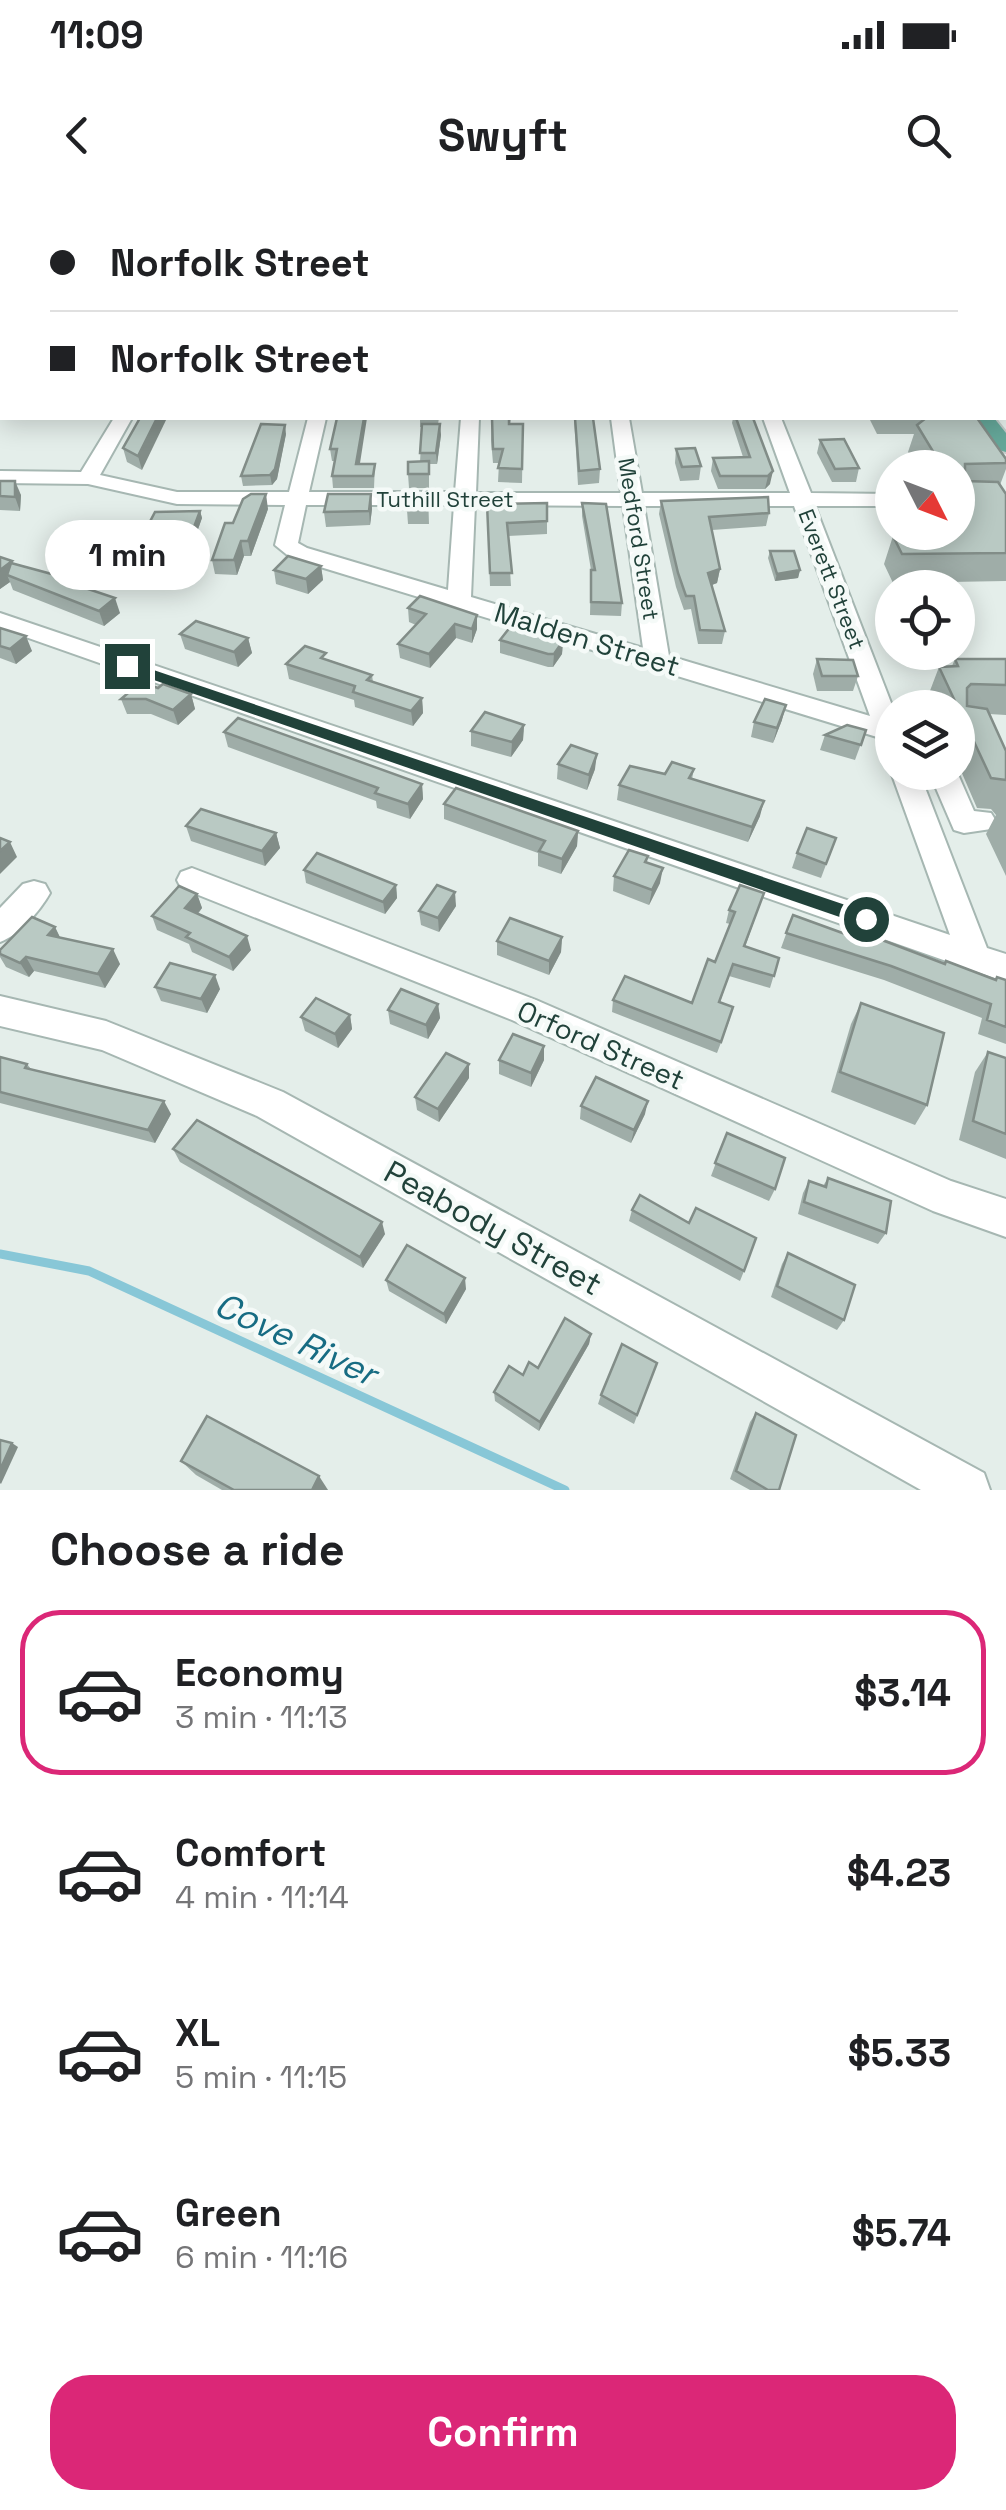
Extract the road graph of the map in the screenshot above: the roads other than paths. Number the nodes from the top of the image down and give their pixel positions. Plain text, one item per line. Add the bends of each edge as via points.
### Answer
1 (123, 420) edge
2 (316, 420) edge
3 (470, 420) edge
4 (620, 420) edge
5 (773, 420) edge
6 (986, 420) edge
7 (1006, 446) edge
8 (0, 477) edge
9 (88, 478) junction
10 (297, 498) junction
11 (463, 499) junction
12 (632, 500) junction
13 (802, 500) junction
14 (875, 500) edge
15 (459, 600) junction
16 (0, 620) edge
17 (658, 660) junction
18 (875, 693) edge
19 (875, 730) edge
20 (912, 790) edge
21 (954, 790) edge
22 (973, 822) dead end
23 (192, 880) dead end
24 (34, 893) dead end
25 (0, 929) edge
26 (974, 957) junction
27 (1006, 968) edge
28 (0, 1011) edge
29 (1006, 1218) edge
30 (967, 1490) edge

1 - 9 street
2 - 10 street
3 - 11 street
4 - 12 street, Medford Street
5 - 13 street, Everett Street
6 - 7 main road
8 - 9 street, Tuthill Street
9 - 10 street, Tuthill Street via 177,498
10 - 11 street, Tuthill Street
10 - 15 street, Malden Street via 286,545
11 - 12 street, Tuthill Street
11 - 15 street
12 - 13 street, Tuthill Street
12 - 17 street, Medford Street
13 - 14 street, Tuthill Street
13 - 18 street, Everett Street
15 - 17 street, Malden Street
16 - 26 street
17 - 19 street, Malden Street
20 - 26 street
21 - 22 street
23 - 29 street, Orford Street via 524,1010
24 - 25 street
26 - 27 street
28 - 30 street, Peabody Street via 106,1036 270,1104

